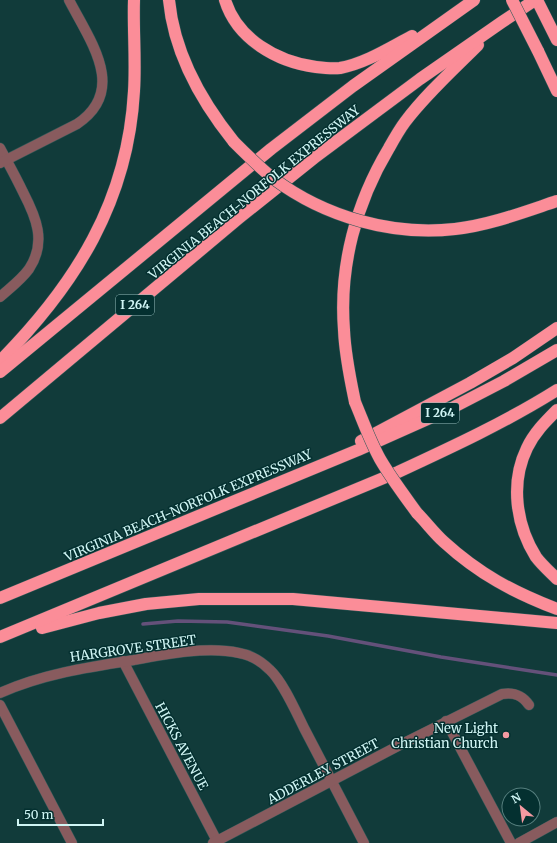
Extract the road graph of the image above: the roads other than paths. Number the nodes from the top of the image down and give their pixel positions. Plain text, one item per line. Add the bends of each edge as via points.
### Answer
1 (69, 0) edge
2 (134, 0) edge
3 (169, 0) edge
4 (225, 0) edge
5 (474, 0) edge
6 (512, 0) edge
7 (536, 0) edge
8 (502, 22) junction
9 (556, 39) edge
10 (557, 91) edge
11 (0, 148) edge
12 (3, 162) edge
13 (557, 201) edge
14 (0, 296) edge
15 (557, 328) edge
16 (557, 350) edge
17 (0, 361) edge
18 (0, 372) edge
19 (557, 390) edge
20 (557, 410) edge
21 (0, 418) edge
22 (318, 466) junction
23 (557, 579) edge
24 (0, 598) edge
25 (557, 609) edge
26 (557, 622) edge
27 (0, 638) edge
28 (123, 661) junction
29 (0, 693) edge
30 (0, 705) edge
31 (529, 705) dead end
32 (446, 721) junction
33 (332, 781) junction
34 (557, 822) edge
35 (216, 842) edge
36 (72, 843) edge
37 (364, 843) edge
38 (511, 843) edge
39 (519, 843) edge

1 - 12 street via 102,69 104,82 100,100 94,110 77,124
2 - 17 highway via 134,92 130,131 116,186 99,228 74,273
3 - 13 highway, bridge via 173,25 190,76 217,120 252,160 298,195 322,207 379,225 404,230 431,231 484,224
4 - 5 highway via 238,24 260,47 288,61 306,66 338,68 380,53
5 - 18 highway via 271,149
6 - 10 highway, bridge
7 - 8 highway, VIRGINIA BEACH-NORFOLK EXPRESSWAY / I 264
7 - 9 highway
8 - 21 highway, VIRGINIA BEACH-NORFOLK EXPRESSWAY / I 264 via 314,158
8 - 25 highway, bridge via 435,88 405,122 376,170 354,226 345,272 343,329 355,402 365,428 395,484 417,513 443,541 469,563 513,591
11 - 12 street
12 - 14 street via 35,214 39,242 36,257 29,269
15 - 22 highway via 470,383
16 - 22 highway, VIRGINIA BEACH-NORFOLK EXPRESSWAY / I 264 via 450,409
19 - 27 highway via 468,439 398,472
20 - 23 highway via 544,422 527,448 521,463 517,497 522,528 529,543 537,558
22 - 24 highway, VIRGINIA BEACH-NORFOLK EXPRESSWAY / I 264
26 - 27 highway via 293,599 199,599 146,604 100,613
28 - 29 street, HARGROVE STREET via 63,672
28 - 33 street, HARGROVE STREET via 194,651 223,651 239,652 262,663 272,672 288,697
28 - 35 street, HICKS AVENUE
30 - 36 street
31 - 32 street, ADDERLEY STREET via 520,695 502,694
32 - 33 street, ADDERLEY STREET
32 - 38 street
33 - 35 street, ADDERLEY STREET
33 - 37 street, HARGROVE STREET
34 - 39 street

